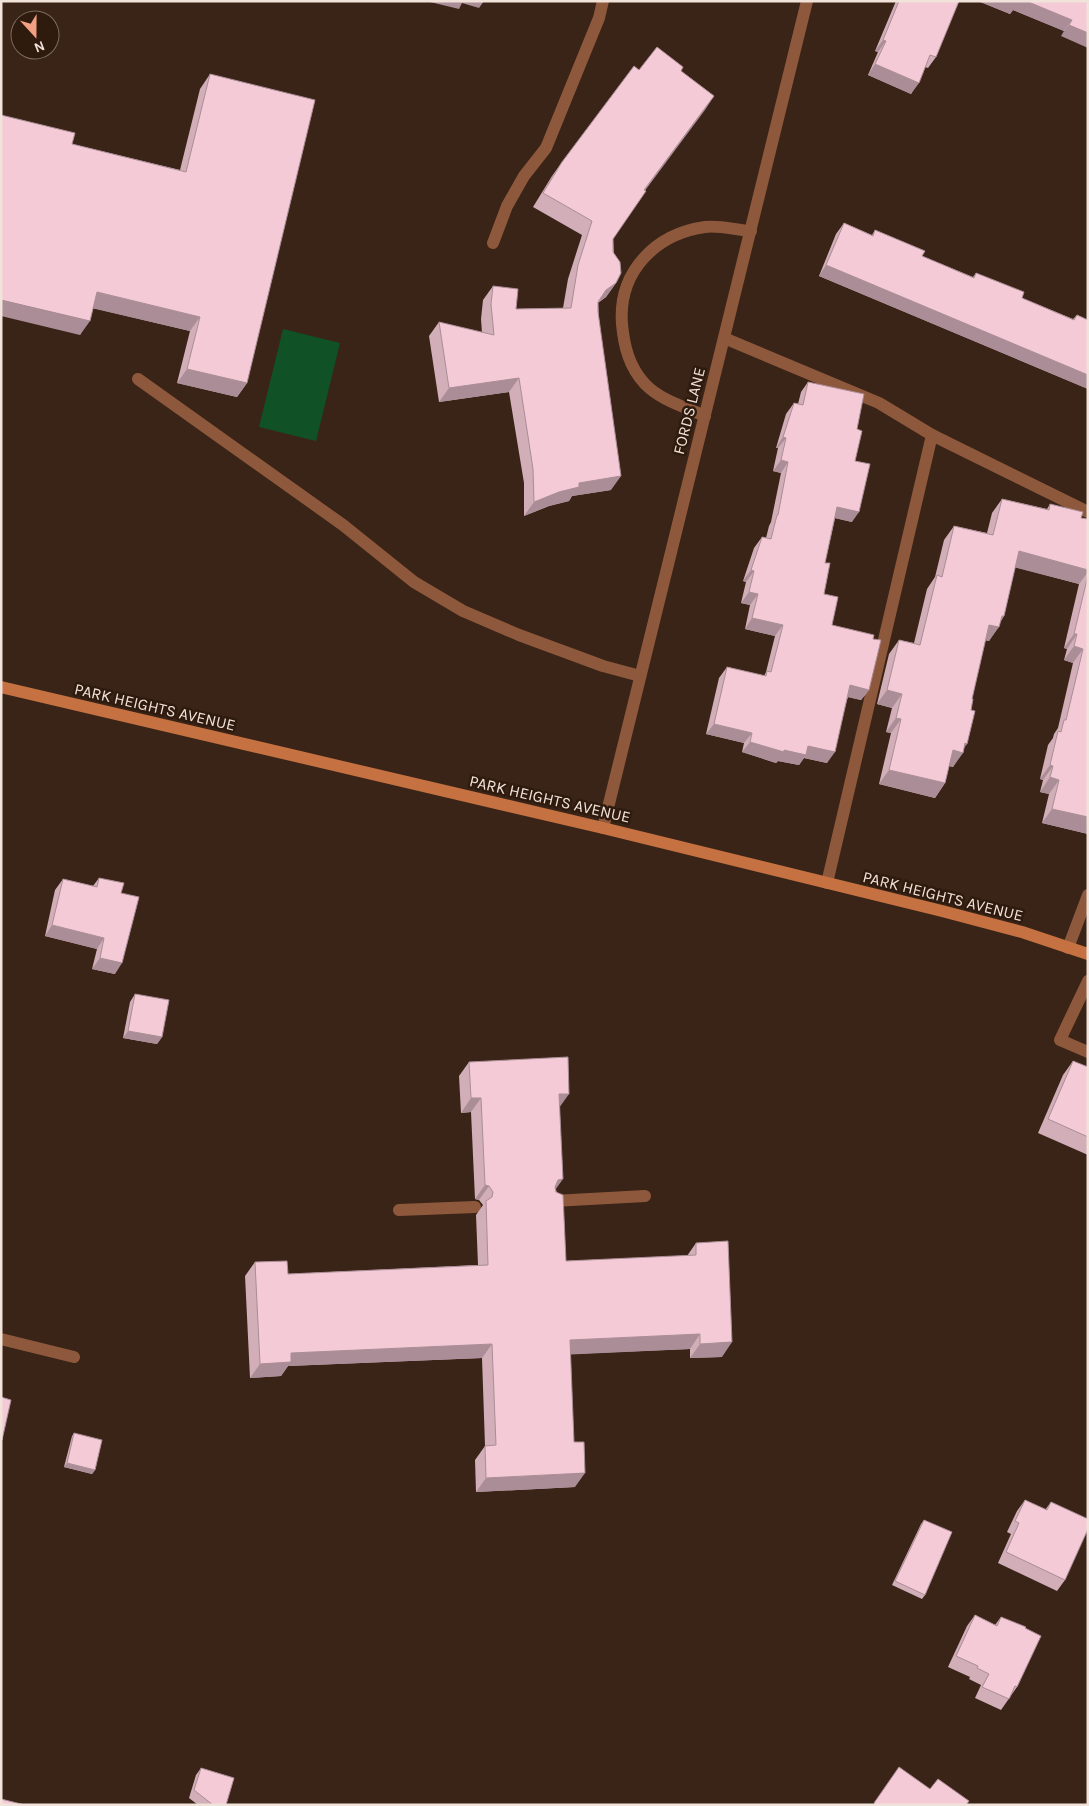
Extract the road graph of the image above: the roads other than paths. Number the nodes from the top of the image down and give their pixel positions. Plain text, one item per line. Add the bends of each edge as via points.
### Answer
1 (603, 1) edge
2 (807, 1) edge
3 (751, 231) junction
4 (493, 243) dead end
5 (724, 338) junction
6 (138, 379) dead end
7 (705, 416) junction
8 (932, 435) junction
9 (1088, 512) edge
10 (640, 676) junction
11 (1, 687) edge
12 (603, 828) junction
13 (827, 883) junction
14 (1088, 895) edge
15 (1068, 948) junction
16 (1088, 954) edge
17 (1088, 981) edge
18 (1088, 1052) edge
19 (645, 1196) dead end
20 (553, 1201) edge
21 (476, 1207) dead end
22 (399, 1210) dead end
23 (1, 1339) edge
24 (74, 1357) dead end

1 - 4 street via 546,148 524,176 507,206
2 - 3 street, FORDS LANE
3 - 5 street, FORDS LANE
3 - 7 street via 706,227 664,241 646,255 631,275 623,297 624,344 631,364 645,384 662,397
5 - 7 street, FORDS LANE
5 - 8 street via 879,403
6 - 10 street via 335,519 414,582 463,611 519,636
7 - 10 street, FORDS LANE
8 - 9 street
8 - 13 street
10 - 12 street, FORDS LANE
11 - 12 main road, PARK HEIGHTS AVENUE
12 - 13 main road, PARK HEIGHTS AVENUE
13 - 15 main road, PARK HEIGHTS AVENUE via 1022,932
14 - 15 street
15 - 16 main road, PARK HEIGHTS AVENUE
17 - 18 street via 1060,1040
19 - 20 street
21 - 22 street
23 - 24 street

